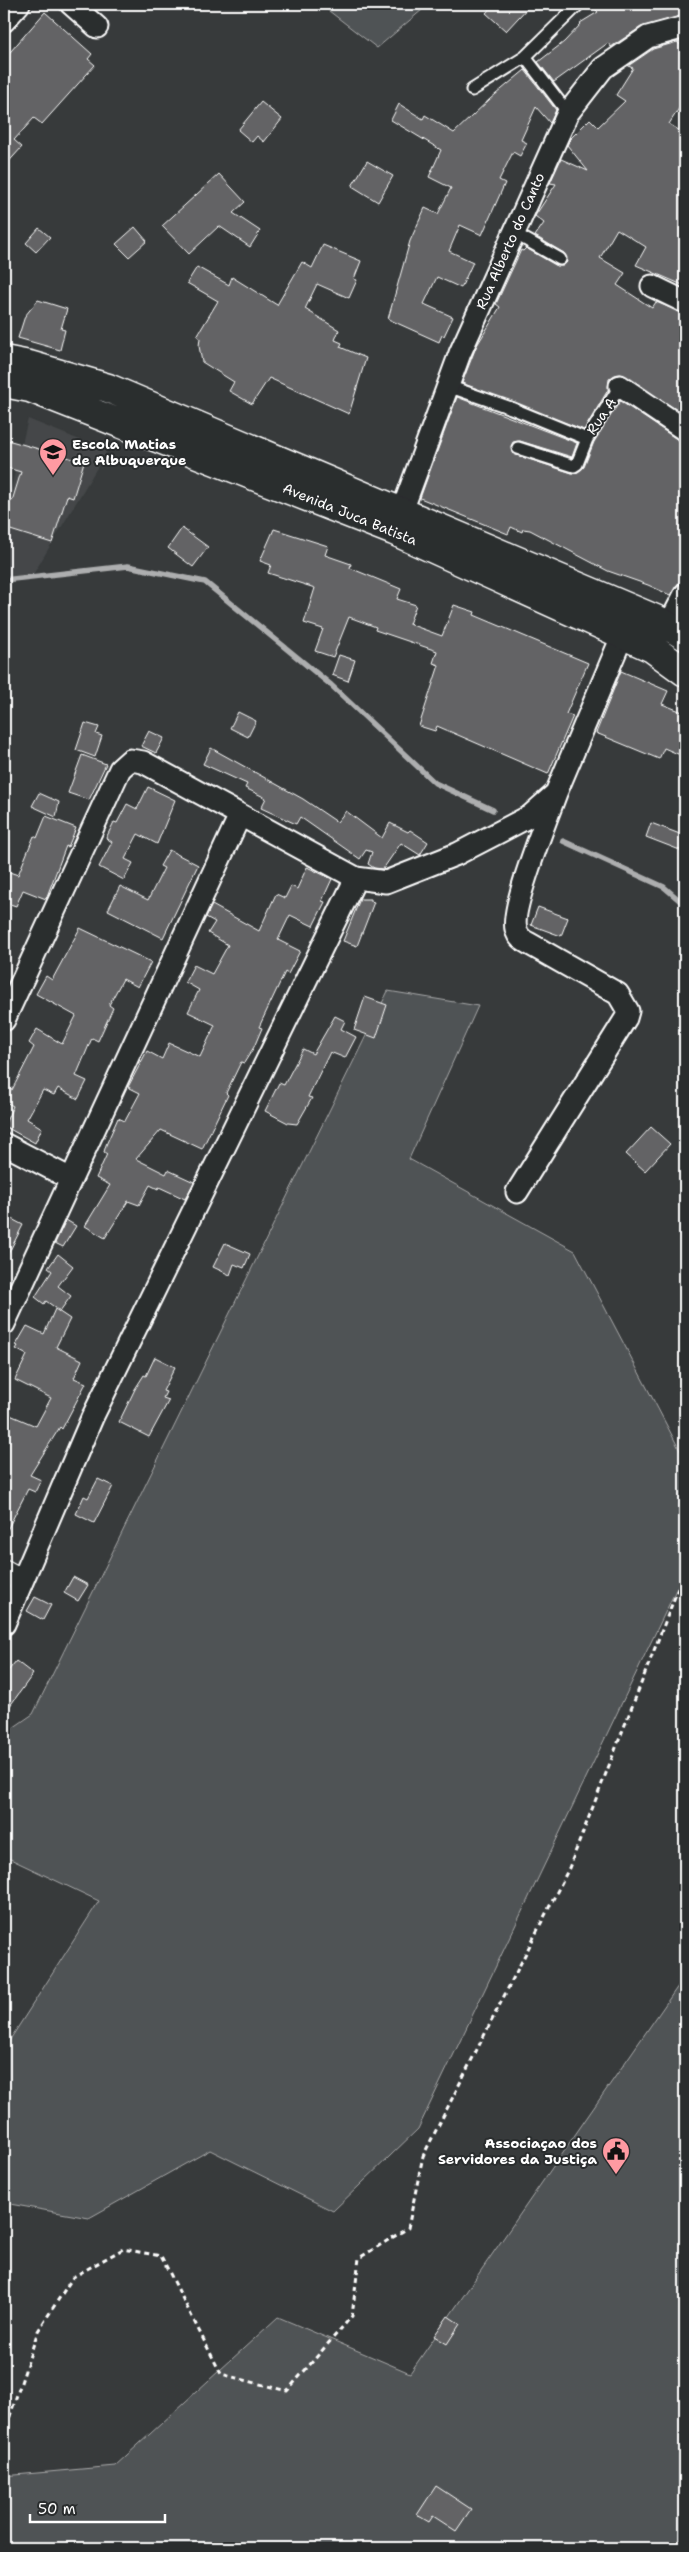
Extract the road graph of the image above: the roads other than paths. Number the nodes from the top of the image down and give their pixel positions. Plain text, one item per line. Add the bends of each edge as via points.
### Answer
1 (20, 4) edge
2 (71, 4) edge
3 (579, 4) edge
4 (4, 21) edge
5 (685, 27) edge
6 (97, 28) dead end
7 (525, 57) junction
8 (472, 90) dead end
9 (568, 113) junction
10 (514, 233) junction
11 (560, 259) dead end
12 (652, 286) dead end
13 (685, 302) edge
14 (4, 360) edge
15 (4, 383) edge
16 (448, 386) junction
17 (620, 386) joint
18 (685, 430) edge
19 (587, 439) junction
20 (518, 448) dead end
21 (402, 511) junction
22 (685, 594) edge
23 (677, 630) edge
24 (623, 634) junction
25 (685, 672) edge
26 (556, 793) junction
27 (240, 815) junction
28 (356, 878) junction
29 (4, 1020) edge
30 (4, 1144) edge
31 (71, 1179) junction
32 (517, 1192) dead end
33 (4, 1324) edge
34 (13, 1576) edge
35 (4, 1624) edge

1 - 4 street
2 - 6 street
3 - 7 lane
5 - 9 street, Rua Alberto do Canto via 648,37 603,68
7 - 8 lane
7 - 9 lane
9 - 10 street, Rua Alberto do Canto
10 - 11 lane
10 - 16 street, Rua Alberto do Canto
12 - 13 street
14 - 21 main road, Avenida Juca Batista via 108,388
15 - 24 main road, Avenida Juca Batista via 30,388 394,531
16 - 19 lane, Rua A
16 - 21 street, Rua Alberto do Canto
17 - 18 street, Rua A
17 - 19 lane, Rua A
19 - 20 lane via 574,466
21 - 23 main road, Avenida Juca Batista
22 - 23 street
24 - 25 main road, Avenida Juca Batista via 652,648
24 - 26 street
26 - 28 street via 530,816 456,854 386,882
26 - 32 street via 517,909 516,930 528,943 618,994 628,1011
27 - 28 street
27 - 29 street via 143,762 130,760 124,764
27 - 31 street
28 - 34 street
30 - 31 street
31 - 33 street
34 - 35 street

